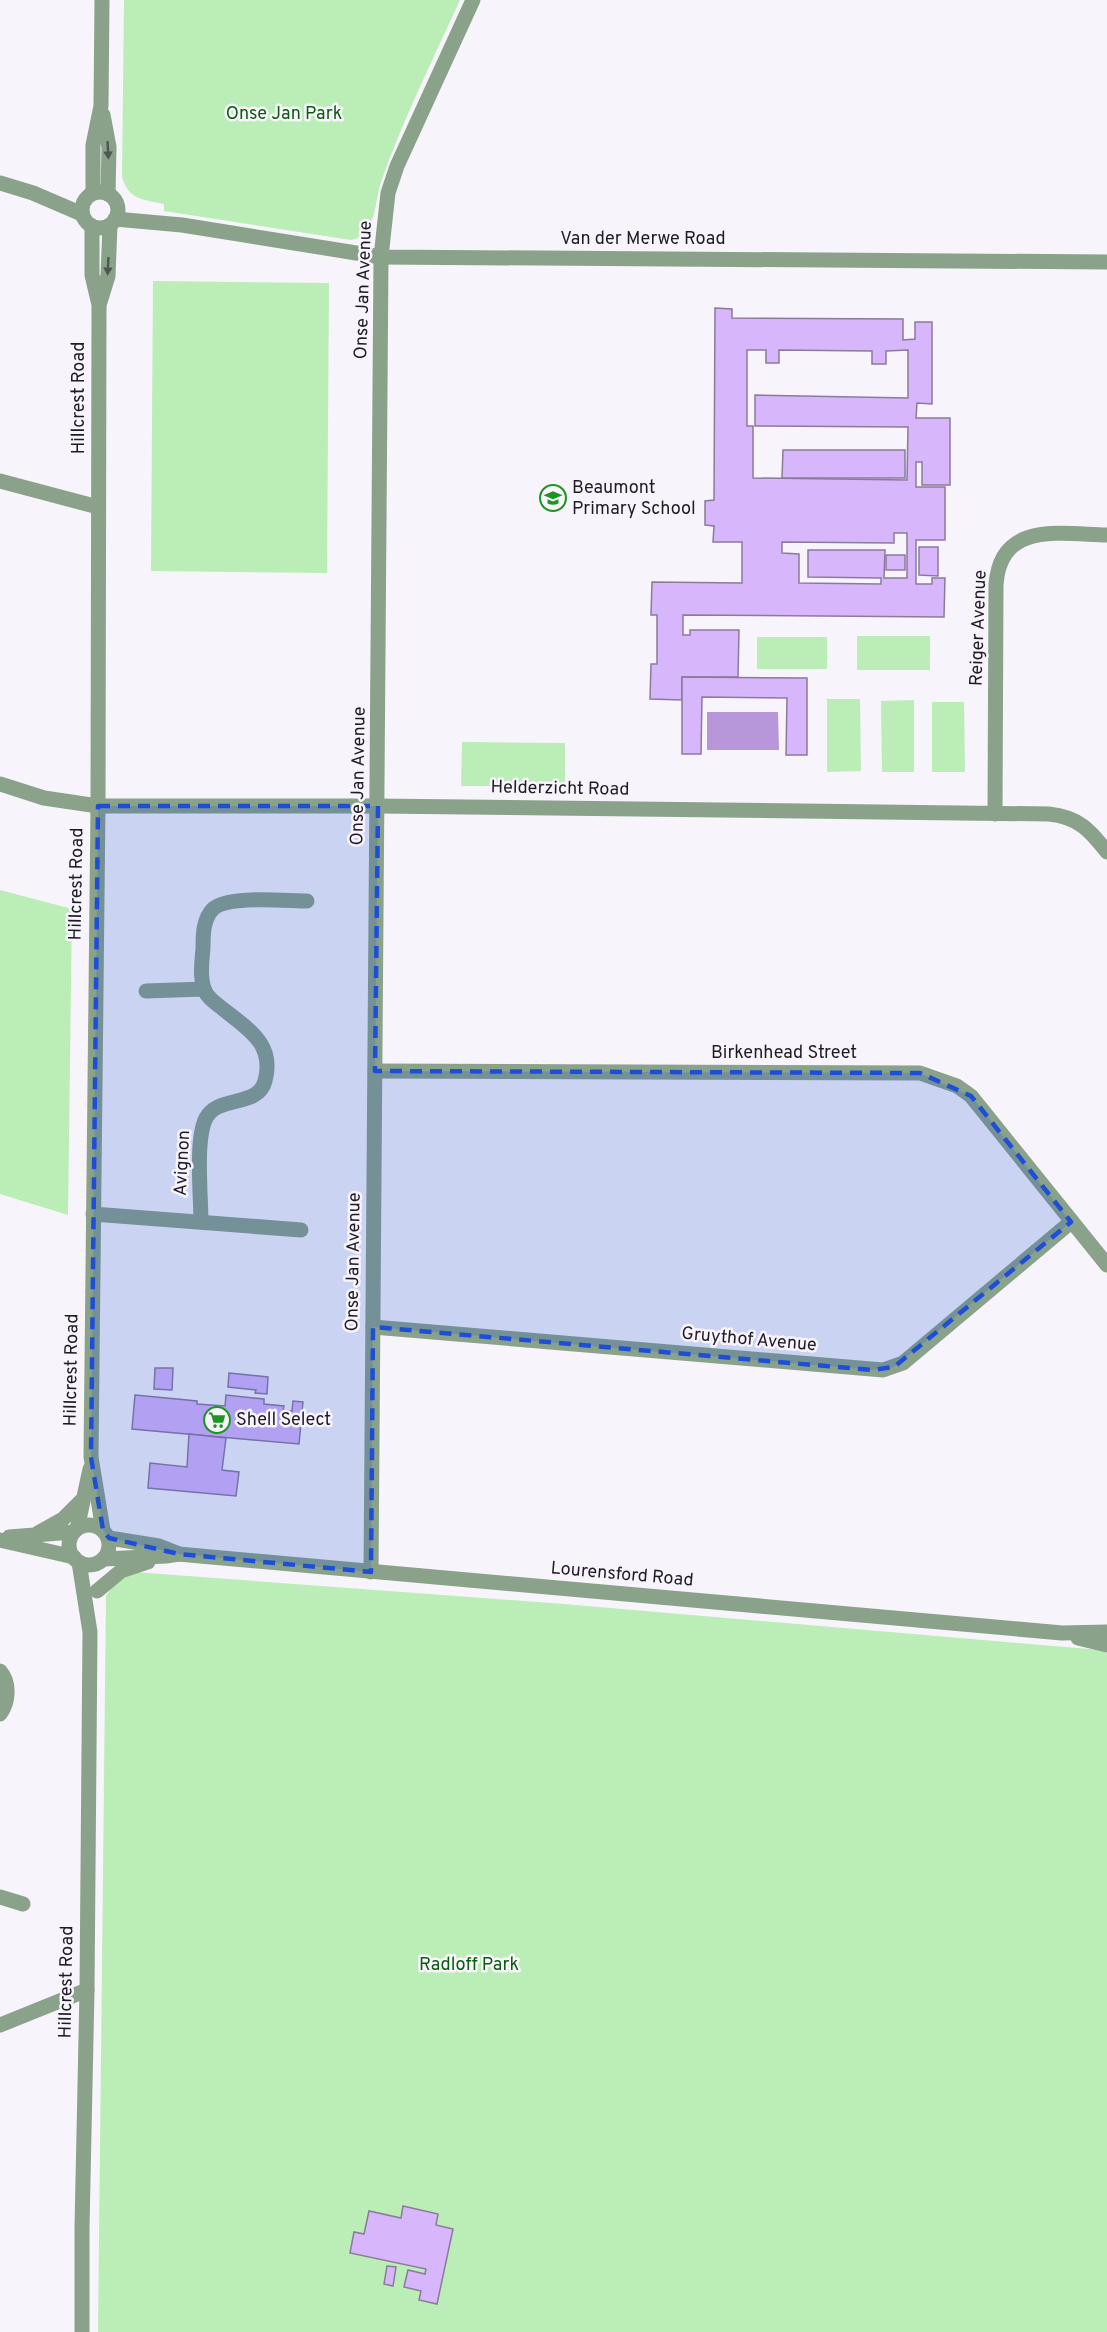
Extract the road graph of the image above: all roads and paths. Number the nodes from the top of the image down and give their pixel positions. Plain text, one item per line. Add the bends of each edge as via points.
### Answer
1 (102, 0) edge
2 (473, 0) edge
3 (0, 183) edge
4 (100, 209) junction
5 (381, 257) junction
6 (1107, 262) edge
7 (0, 481) edge
8 (98, 507) junction
9 (1107, 535) edge
10 (0, 784) edge
11 (98, 806) junction
12 (378, 806) junction
13 (995, 814) junction
14 (1107, 852) edge
15 (307, 901) dead end
16 (204, 989) junction
17 (146, 991) dead end
18 (375, 1071) junction
19 (93, 1214) junction
20 (201, 1222) junction
21 (1071, 1222) junction
22 (301, 1230) dead end
23 (1107, 1265) edge
24 (373, 1327) junction
25 (91, 1463) junction
26 (82, 1500) junction
27 (75, 1531) junction
28 (106, 1534) junction
29 (33, 1536) junction
30 (0, 1539) edge
31 (179, 1554) junction
32 (159, 1557) junction
33 (76, 1559) junction
34 (102, 1561) junction
35 (371, 1572) junction
36 (97, 1591) junction
37 (90, 1632) junction
38 (1107, 1632) edge
39 (1062, 1633) junction
40 (1107, 1646) edge
41 (0, 1671) edge
42 (0, 1714) edge
43 (0, 1897) edge
44 (23, 1904) dead end
45 (87, 1990) junction
46 (0, 2025) edge
47 (82, 2332) edge

1 - 4 street, Hillcrest Road via 101,106 93,145
2 - 5 street, Onse Jan Avenue via 397,166 388,193
3 - 4 street, Van der Merwe Road
4 - 5 street, Van der Merwe Road
4 - 8 street, Hillcrest Road via 108,276 99,305
5 - 6 street, Van der Merwe Road
5 - 12 street, Onse Jan Avenue
7 - 8 street
8 - 11 street, Hillcrest Road
9 - 13 street, Reiger Avenue via 1031,535 1019,540 1001,559 996,585
10 - 11 street, Helderzicht Road via 44,798
11 - 12 street, Helderzicht Road
11 - 19 street, Hillcrest Road
12 - 13 street, Helderzicht Road
12 - 18 street, Onse Jan Avenue
13 - 14 street, Helderzicht Road via 1063,815 1081,823
15 - 16 street via 239,901 213,909 206,919 204,933
16 - 17 street
16 - 20 street, Avignon via 261,1041 267,1063 265,1082 254,1096 213,1109 207,1117 201,1139
18 - 21 street, Birkenhead Street via 920,1073 950,1083 971,1096
18 - 24 street, Onse Jan Avenue
19 - 20 street, Avignon
19 - 25 street, Hillcrest Road
20 - 22 street, Avignon
21 - 23 street, Birkenhead Street
21 - 24 street, Gruythof Avenue via 903,1363 884,1370
24 - 35 street, Onse Jan Avenue
25 - 26 street, Hillcrest Road
25 - 28 street, Hillcrest Road
26 - 27 street, Hillcrest Road
26 - 29 street via 63,1519
27 - 28 street via 87,1525
27 - 29 street
27 - 33 street via 69,1546
28 - 31 street, Lourensford Road
28 - 34 street via 109,1549
29 - 30 street
30 - 33 street
31 - 32 street, Lourensford Road
31 - 35 street, Lourensford Road
32 - 34 street, Lourensford Road
32 - 36 street via 121,1571
33 - 34 street via 89,1565
33 - 37 street, Hillcrest Road
34 - 36 street, Hillcrest Road
35 - 39 street, Lourensford Road
36 - 37 street, Hillcrest Road
37 - 45 street, Hillcrest Road
38 - 39 street, Lourensford Road
39 - 40 street, Lourensford Road
41 - 42 street via 7,1682
43 - 44 street
45 - 46 street
45 - 47 street, Hillcrest Road

